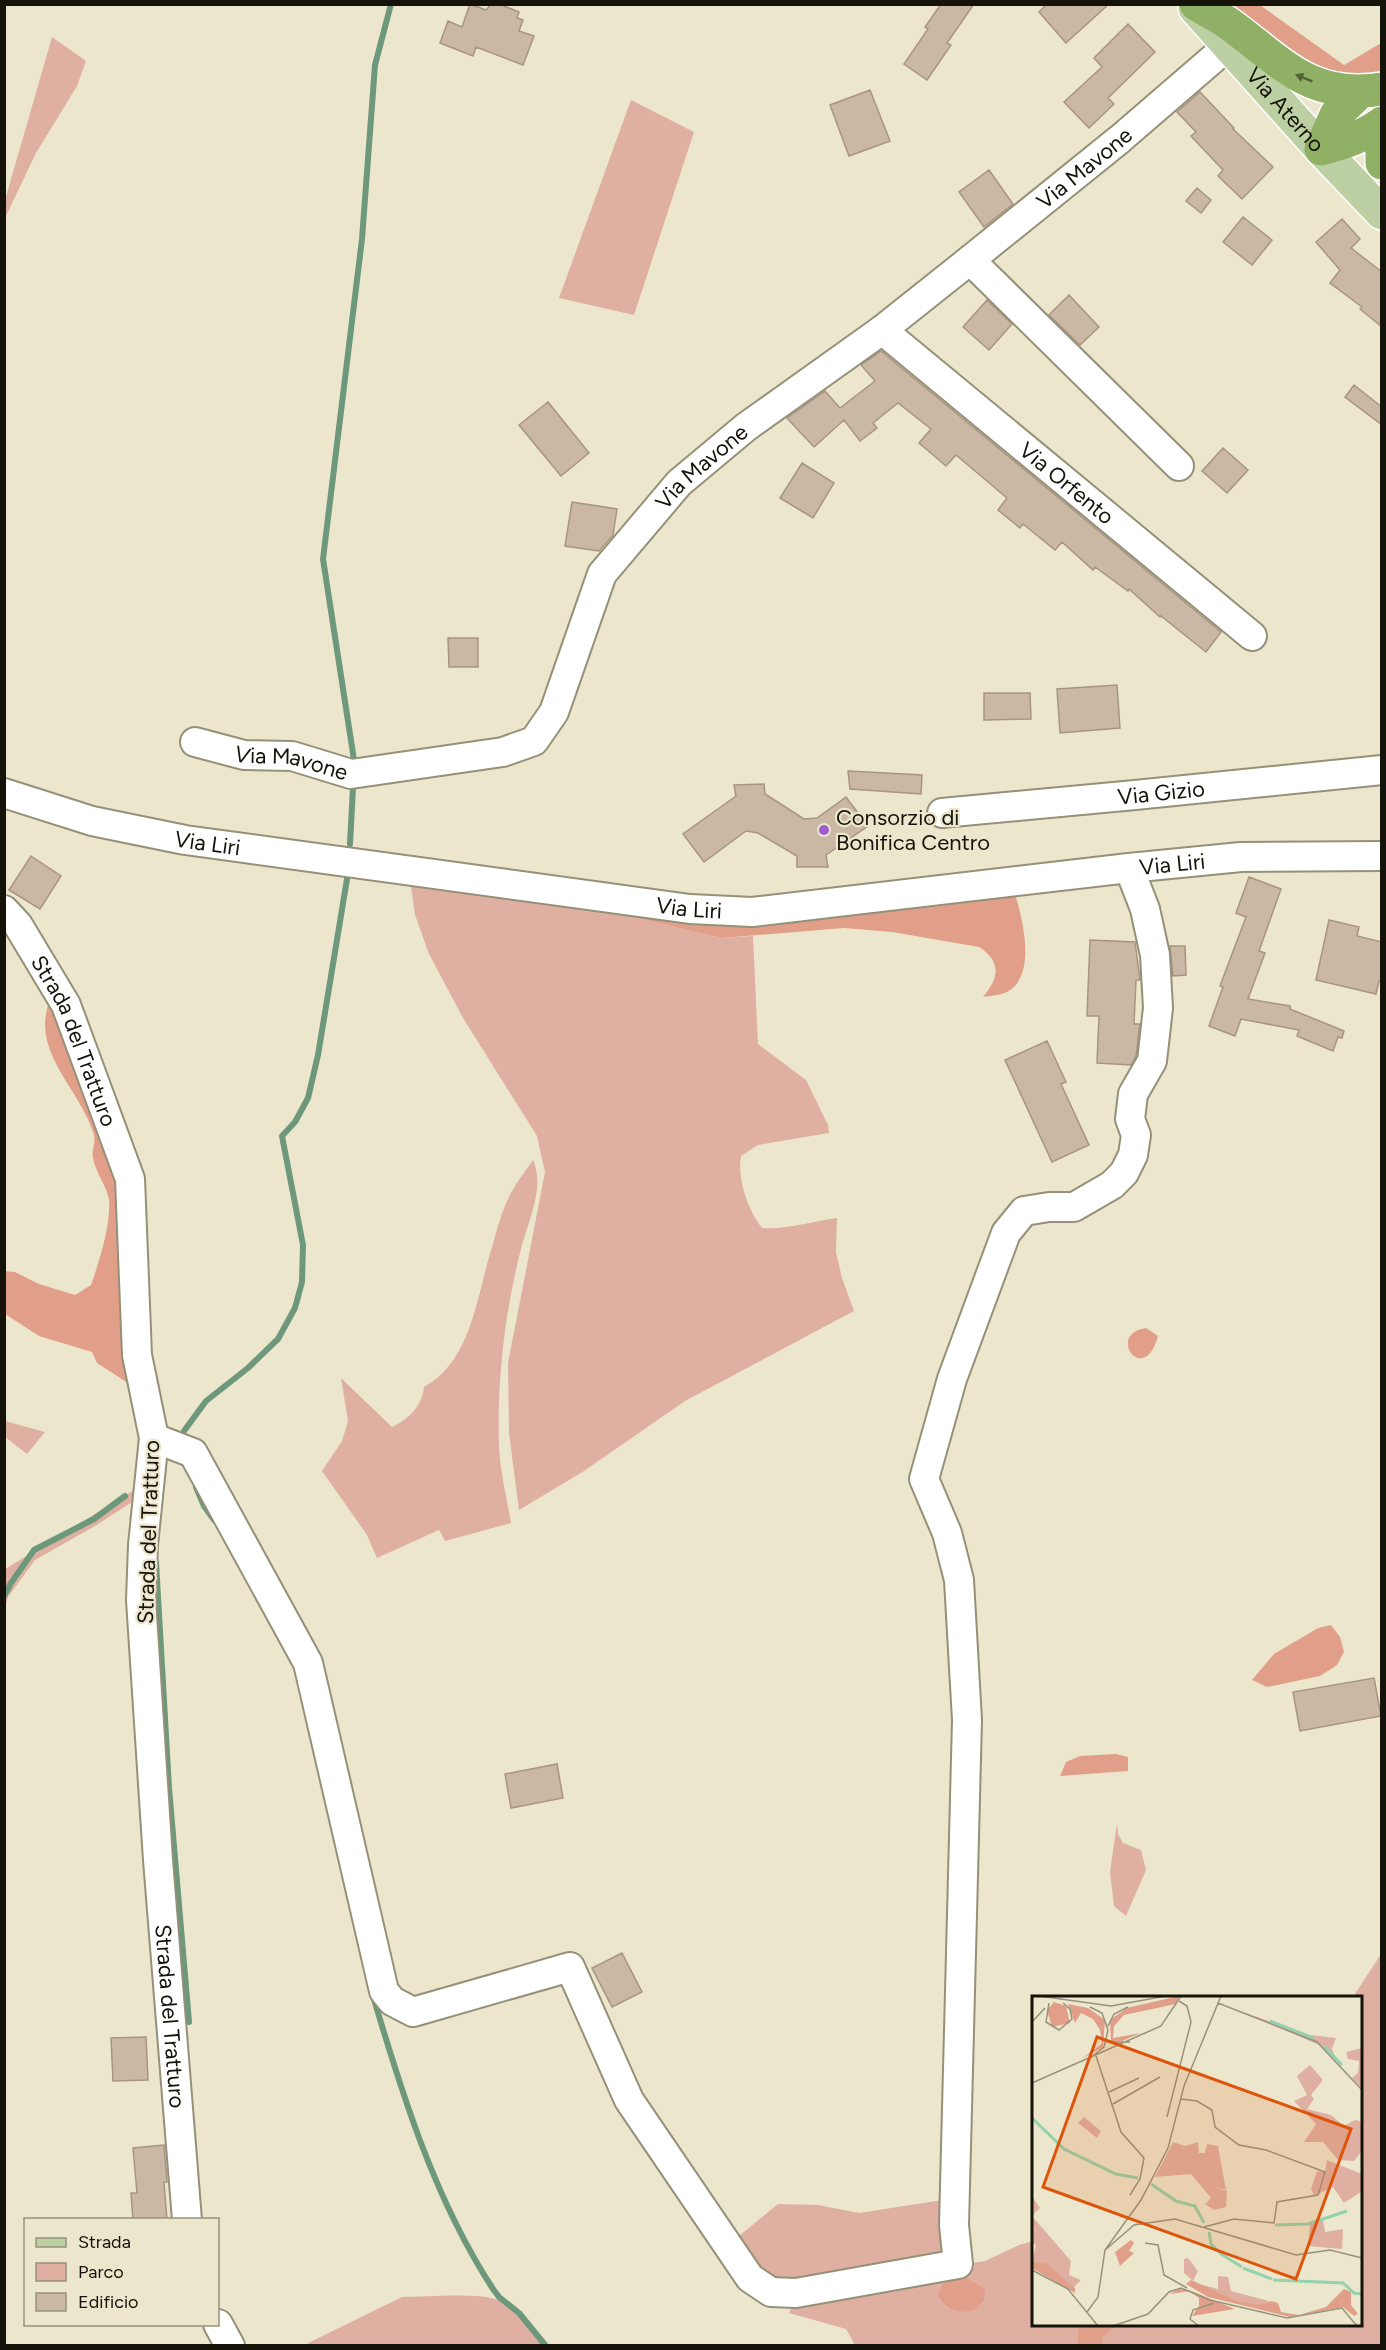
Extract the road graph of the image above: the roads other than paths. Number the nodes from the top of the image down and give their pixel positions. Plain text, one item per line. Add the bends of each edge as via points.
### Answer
1 (1194, 4) edge
2 (1229, 45) junction
3 (1371, 91) edge
4 (1382, 124) edge
5 (1321, 149) junction
6 (1382, 163) edge
7 (1382, 213) edge
8 (970, 260) junction
9 (882, 330) junction
10 (1179, 466) dead end
11 (1252, 636) dead end
12 (195, 742) dead end
13 (1382, 770) edge
14 (4, 793) edge
15 (942, 813) dead end
16 (1382, 856) edge
17 (1129, 868) junction
18 (4, 910) edge
19 (154, 1438) junction
20 (188, 2218) edge
21 (219, 2326) edge
22 (230, 2346) edge

1 - 2 main road, Via Aterno
3 -> 1 highway via 1327,87 1292,73 1235,28
2 - 5 main road, Via Aterno
2 - 8 street, Via Mavone
3 - 5 highway via 1336,115
4 - 5 highway via 1352,141
4 - 6 highway
5 - 7 main road, Via Aterno
8 - 9 street, Via Mavone
8 - 10 street
9 - 11 street, Via Orfento
9 - 12 street, Via Mavone via 746,427 679,483 602,574 554,712 534,741 503,752 351,774 292,756 244,755
13 - 15 street, Via Gizio
14 - 17 street, Via Liri via 92,821 186,840 690,909 752,912
16 - 17 street, Via Liri via 1241,857
17 - 19 street via 1155,955 1158,1008 1152,1061 1133,1094 1133,1155 1125,1173 1112,1185 1074,1207 1024,1211 1005,1233 952,1379 924,1479 947,1533 959,1580 967,1720 954,2225 958,2264 796,2293 771,2292 750,2278 629,2100 570,1967 413,2012 392,2001 384,1991 308,1663 193,1453
18 - 19 street, Strada del Tratturo via 18,925 66,1005 130,1179 137,1355
19 - 20 street, Strada del Tratturo via 141,1600
21 - 22 street

